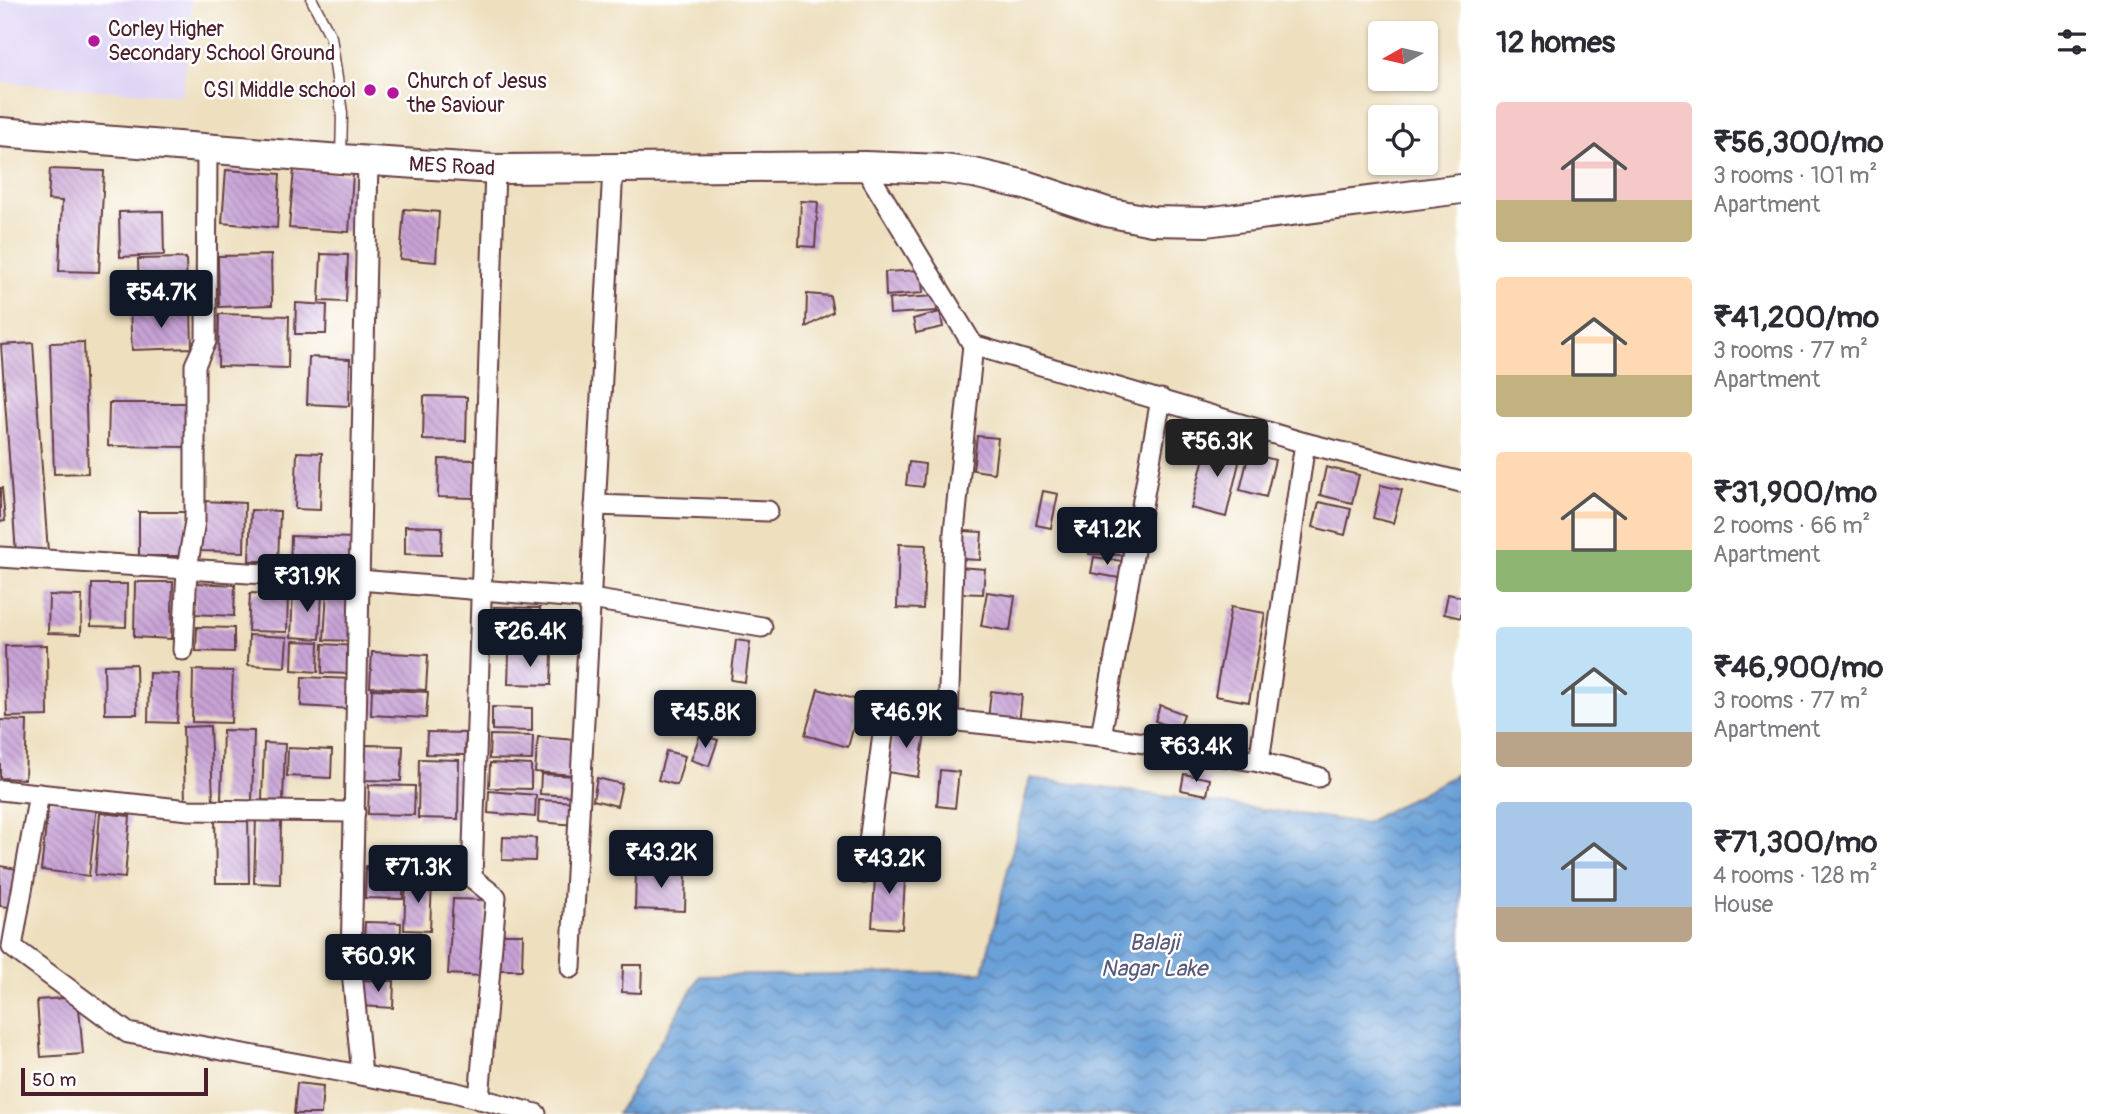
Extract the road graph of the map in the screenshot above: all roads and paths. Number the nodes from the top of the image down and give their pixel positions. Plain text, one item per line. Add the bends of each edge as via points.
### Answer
1 (312, 0) edge
2 (0, 132) edge
3 (207, 147) junction
4 (355, 160) junction
5 (864, 166) junction
6 (613, 168) junction
7 (495, 169) junction
8 (1461, 188) edge
9 (973, 345) junction
10 (1161, 399) junction
11 (1305, 443) junction
12 (1461, 482) edge
13 (595, 505) junction
14 (768, 511) dead end
15 (0, 557) edge
16 (187, 569) junction
17 (359, 580) junction
18 (480, 590) junction
19 (591, 599) junction
20 (762, 627) dead end
21 (183, 650) dead end
22 (947, 721) junction
23 (1101, 736) junction
24 (1259, 762) junction
25 (1318, 777) dead end
26 (0, 790) edge
27 (39, 794) junction
28 (355, 813) junction
29 (865, 873) dead end
30 (571, 968) dead end
31 (362, 1075) junction
32 (479, 1099) junction
33 (502, 1110) edge
34 (536, 1114) edge

1 - 4 lane via 331,37 342,113
2 - 3 street, MES Road
3 - 4 street, MES Road
3 - 16 street via 206,341 195,365 195,521
4 - 7 street, MES Road
4 - 17 street
5 - 6 street, MES Road
5 - 8 street, MES Road via 974,173 1152,221 1206,222
5 - 9 street
6 - 7 street, MES Road
6 - 13 street
7 - 18 street
9 - 10 street
9 - 22 street via 954,532
10 - 11 street
10 - 23 street
11 - 12 street
11 - 24 street
13 - 14 street
13 - 19 street
15 - 16 street
16 - 17 street
16 - 21 street
17 - 18 street
17 - 28 street
18 - 19 street
18 - 32 street via 472,878 495,897
19 - 20 street
19 - 30 street
22 - 23 street
22 - 29 street via 901,715 886,724
23 - 24 street
24 - 25 street
26 - 27 street
27 - 28 street via 189,810
27 - 31 street via 12,947 128,1032
28 - 31 street via 351,961
31 - 32 street
32 - 33 street
33 - 34 street

